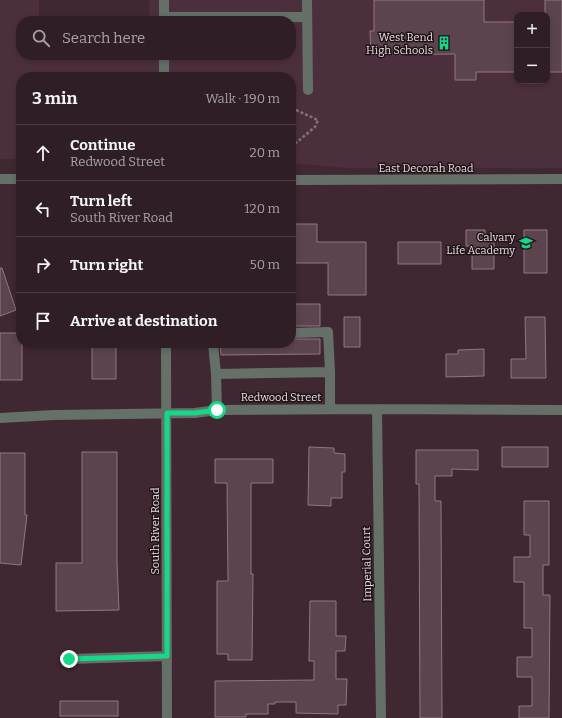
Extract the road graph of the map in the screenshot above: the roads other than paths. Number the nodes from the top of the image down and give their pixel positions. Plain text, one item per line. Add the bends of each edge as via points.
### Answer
1 (164, 0) edge
2 (307, 0) edge
3 (164, 16) edge
4 (296, 17) edge
5 (307, 17) junction
6 (164, 60) edge
7 (164, 72) edge
8 (308, 90) dead end
9 (0, 179) edge
10 (16, 179) edge
11 (296, 180) edge
12 (562, 180) edge
13 (296, 333) edge
14 (166, 348) edge
15 (213, 348) edge
16 (330, 372) junction
17 (216, 374) junction
18 (330, 409) junction
19 (377, 409) junction
20 (217, 410) junction
21 (562, 410) edge
22 (167, 413) junction
23 (0, 418) edge
24 (167, 656) junction
25 (69, 659) dead end
26 (167, 718) edge
27 (381, 718) edge

1 - 3 street
2 - 5 street
4 - 5 street
5 - 8 street
6 - 7 street
9 - 10 street
11 - 12 street, East Decorah Road
13 - 16 street via 328,332
14 - 22 street, South River Road
15 - 17 street
16 - 17 street
16 - 18 street
17 - 20 street
18 - 19 street, Redwood Street
18 - 20 street, Redwood Street
19 - 21 street, Redwood Street
19 - 27 street, Imperial Court
20 - 22 street, Redwood Street
22 - 23 street, Redwood Street
22 - 24 street, South River Road
24 - 25 street
24 - 26 street, South River Road

